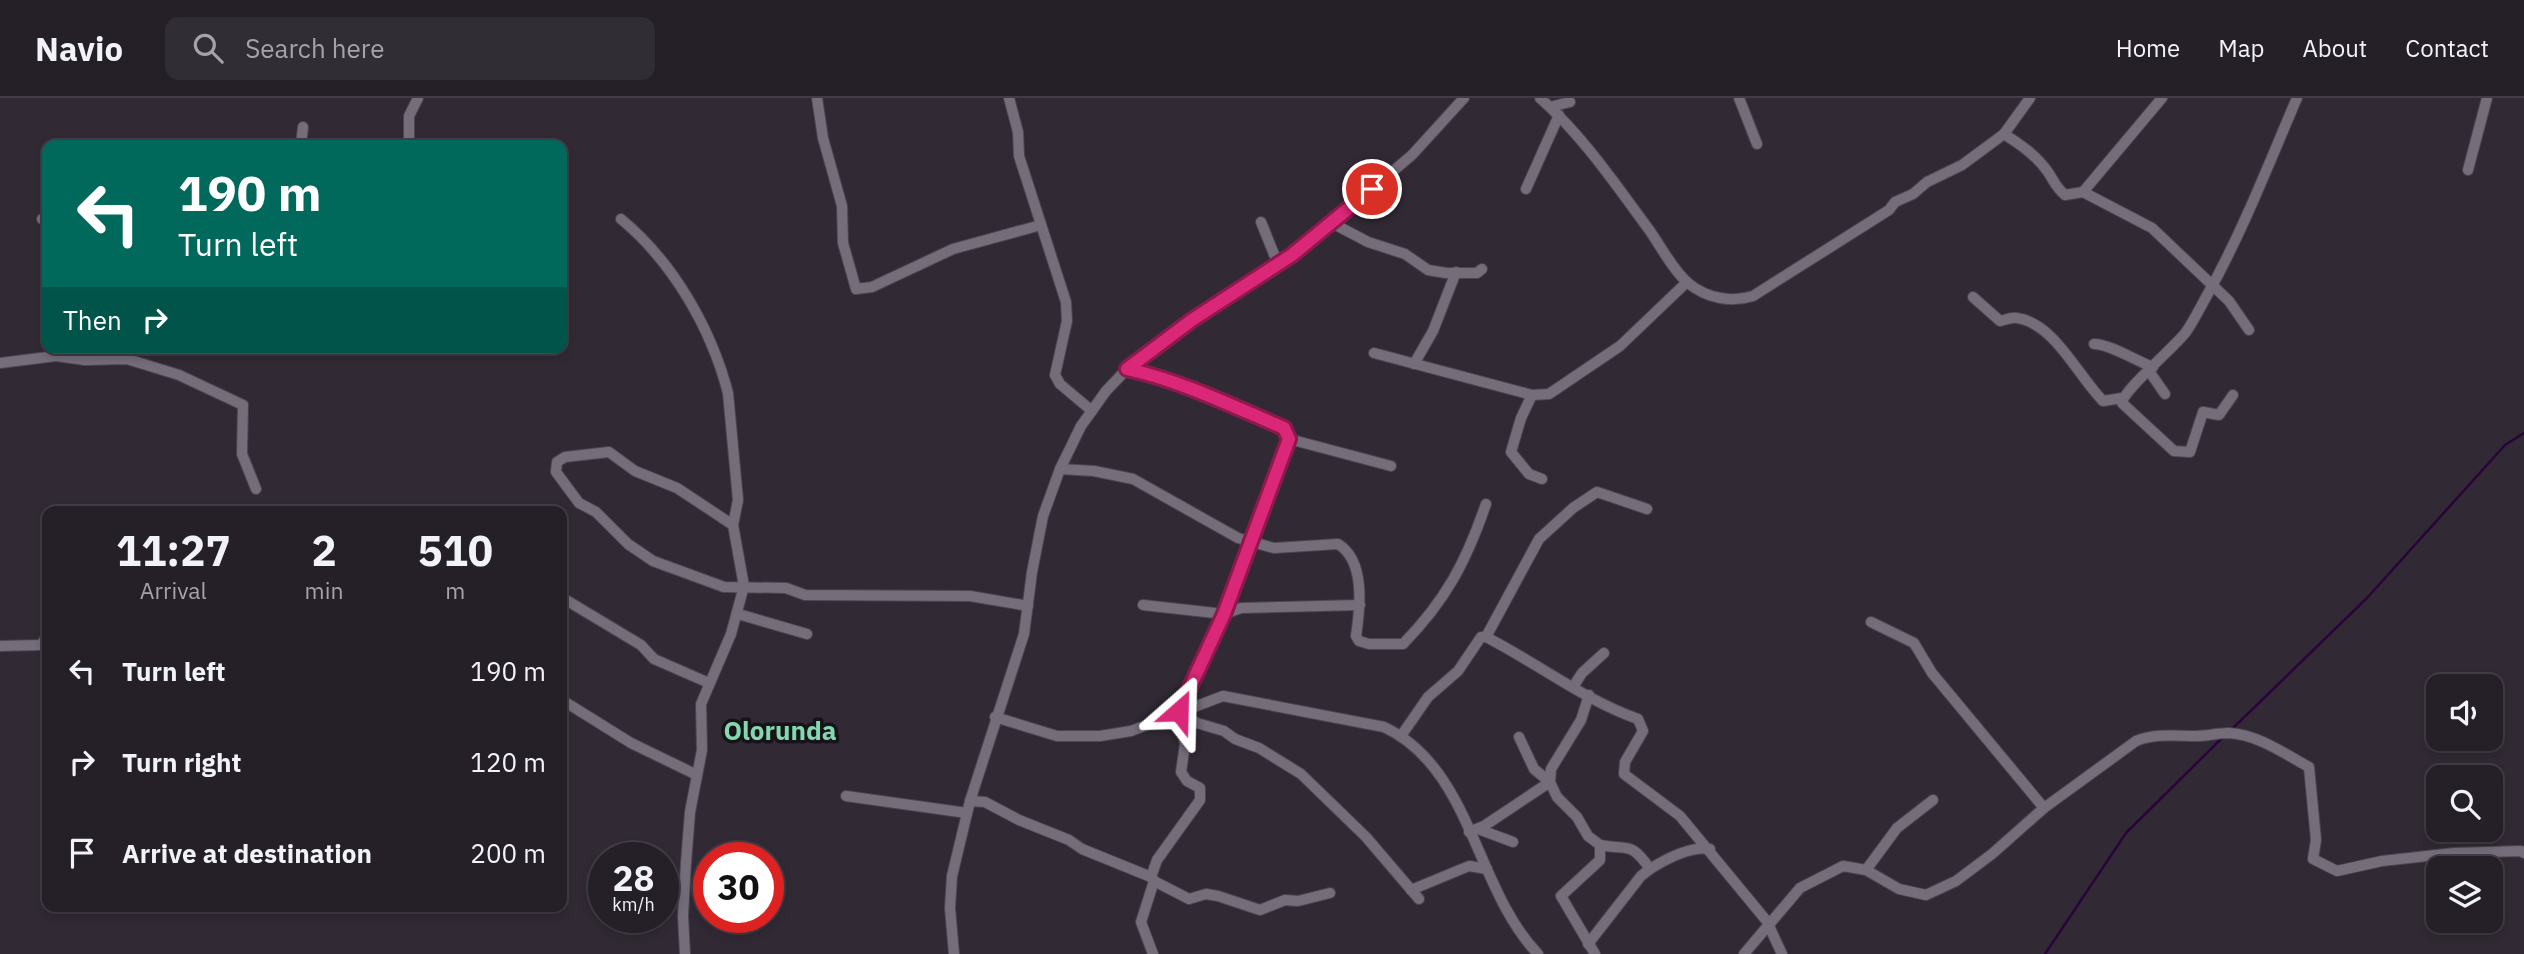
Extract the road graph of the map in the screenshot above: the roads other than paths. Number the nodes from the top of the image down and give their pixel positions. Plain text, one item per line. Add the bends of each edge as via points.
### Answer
1 (418, 98) edge
2 (817, 98) edge
3 (1009, 98) edge
4 (1464, 98) edge
5 (1540, 98) edge
6 (1739, 98) edge
7 (2030, 98) edge
8 (2162, 98) edge
9 (2297, 98) edge
10 (2487, 98) edge
11 (1570, 102) dead end
12 (1550, 107) junction
13 (1559, 115) junction
14 (303, 127) dead end
15 (2004, 134) junction
16 (302, 140) edge
17 (409, 140) edge
18 (1756, 144) dead end
19 (2468, 170) dead end
20 (1526, 189) dead end
21 (2082, 192) junction
22 (621, 219) dead end
23 (1261, 222) dead end
24 (1332, 223) junction
25 (1041, 225) junction
26 (1278, 264) junction
27 (1482, 269) dead end
28 (1457, 272) junction
29 (1687, 282) junction
30 (2212, 286) junction
31 (1973, 298) dead end
32 (2249, 330) dead end
33 (2094, 344) dead end
34 (1374, 352) dead end
35 (126, 354) edge
36 (120, 358) junction
37 (0, 363) edge
38 (1414, 363) junction
39 (1127, 369) junction
40 (2151, 369) junction
41 (2165, 394) dead end
42 (1532, 395) junction
43 (2233, 395) dead end
44 (2122, 398) junction
45 (1092, 411) junction
46 (1289, 439) junction
47 (1391, 466) dead end
48 (1060, 470) junction
49 (1542, 479) dead end
50 (256, 489) dead end
51 (1486, 504) dead end
52 (1647, 509) dead end
53 (733, 525) junction
54 (1250, 541) junction
55 (744, 586) junction
56 (567, 601) edge
57 (1360, 604) junction
58 (1143, 605) dead end
59 (1028, 606) junction
60 (738, 614) junction
61 (1224, 614) junction
62 (1871, 622) dead end
63 (807, 635) dead end
64 (1486, 637) junction
65 (42, 644) edge
66 (0, 646) edge
67 (1604, 653) dead end
68 (709, 683) junction
69 (1573, 687) junction
70 (1589, 695) junction
71 (567, 704) edge
72 (1179, 711) junction
73 (995, 717) junction
74 (1401, 736) junction
75 (1519, 737) dead end
76 (697, 775) junction
77 (1550, 782) junction
78 (846, 796) dead end
79 (1933, 800) dead end
80 (970, 801) junction
81 (2044, 808) junction
82 (967, 813) junction
83 (1474, 831) junction
84 (1513, 842) dead end
85 (1600, 845) junction
86 (1710, 849) junction
87 (2524, 853) edge
88 (1487, 869) junction
89 (1650, 869) junction
90 (1866, 870) junction
91 (1152, 879) junction
92 (1329, 893) dead end
93 (1770, 925) junction
94 (1588, 944) junction
95 (685, 954) edge
96 (954, 954) edge
97 (1153, 954) edge
98 (1538, 954) edge
99 (1595, 954) edge
100 (1744, 954) edge
101 (1782, 954) edge

1 - 17 street via 409,116
2 - 25 street via 842,206 842,243 856,289 872,287 953,249
3 - 25 street via 1019,156
4 - 24 street via 1412,155
5 - 12 street
6 - 18 street
7 - 15 street
8 - 21 street
9 - 30 street via 2237,241
10 - 19 street
11 - 12 street
12 - 13 street
13 - 20 street
13 - 29 street
14 - 16 street
15 - 21 street via 2027,149 2065,195
15 - 29 street via 1753,296 1714,298
21 - 30 street via 2152,228
22 - 53 street via 663,262 689,299 724,378 738,500
23 - 26 street
24 - 26 street
24 - 28 street via 1405,254 1428,270
25 - 45 street via 1066,302 1067,321 1055,375 1059,384
26 - 39 street
27 - 28 street
28 - 38 street via 1433,331
29 - 42 street via 1620,346 1549,394
30 - 32 street
30 - 40 street via 2188,329
31 - 44 street via 2000,321 2016,317 2048,332 2103,401
33 - 40 street via 2106,344
34 - 38 street
35 - 36 street
36 - 37 street via 56,356
36 - 50 street via 179,375 240,402 242,454
38 - 42 street
39 - 45 street
39 - 46 street via 1151,374 1284,428
40 - 41 street
40 - 44 street
42 - 49 street via 1511,452 1529,474
43 - 44 street via 2219,415 2203,412 2190,452 2174,451 2127,409
45 - 48 street
46 - 47 street
46 - 54 street
48 - 54 street via 1133,479 1216,527
48 - 59 street via 1044,516
51 - 57 street via 1470,552 1430,614 1403,643 1359,641
52 - 64 street via 1597,492 1573,508 1539,539
53 - 55 street
53 - 55 street via 609,452 557,462 556,472 579,503 653,561 724,587
54 - 57 street via 1274,548 1338,544 1356,575
54 - 61 street
55 - 59 street via 786,588 805,595 970,596
55 - 60 street
56 - 68 street via 642,645 654,659
57 - 61 street via 1241,608
58 - 61 street
59 - 73 street via 1024,634
60 - 63 street
60 - 68 street
61 - 72 street
62 - 81 street via 1914,643 1932,673
64 - 69 street
64 - 74 street via 1474,644 1458,671 1429,697
65 - 66 street via 33,648
67 - 69 street
68 - 76 street via 700,714 702,750
69 - 70 street
70 - 77 street via 1581,720 1551,769
70 - 86 street via 1638,719 1643,731 1625,762 1624,774 1679,816
71 - 76 street via 631,743
72 - 73 street via 1131,731 1069,737
72 - 74 street via 1223,696 1384,727
72 - 88 street via 1259,748 1301,774 1361,832 1415,894 1469,866
72 - 91 street via 1185,744 1181,772 1200,788 1200,800 1157,860
73 - 80 street
74 - 83 street via 1435,771
75 - 77 street via 1534,769
76 - 95 street via 686,863
77 - 83 street
77 - 85 street via 1557,797
78 - 82 street
79 - 90 street via 1897,828
80 - 82 street
80 - 91 street via 985,802
81 - 87 street via 2136,741 2151,735 2227,733 2262,741 2309,767 2314,859 2337,871 2455,853
81 - 90 street via 1956,881 1926,895 1899,889
82 - 96 street via 952,876
83 - 84 street
83 - 88 street
85 - 89 street via 1627,846
85 - 94 street via 1600,860 1561,896
86 - 89 street via 1665,859
86 - 93 street
88 - 98 street via 1513,922
89 - 94 street
90 - 93 street via 1843,866 1800,888
91 - 92 street via 1189,899 1206,894 1260,910 1285,900
91 - 97 street via 1141,922
93 - 100 street
93 - 101 street
94 - 99 street

